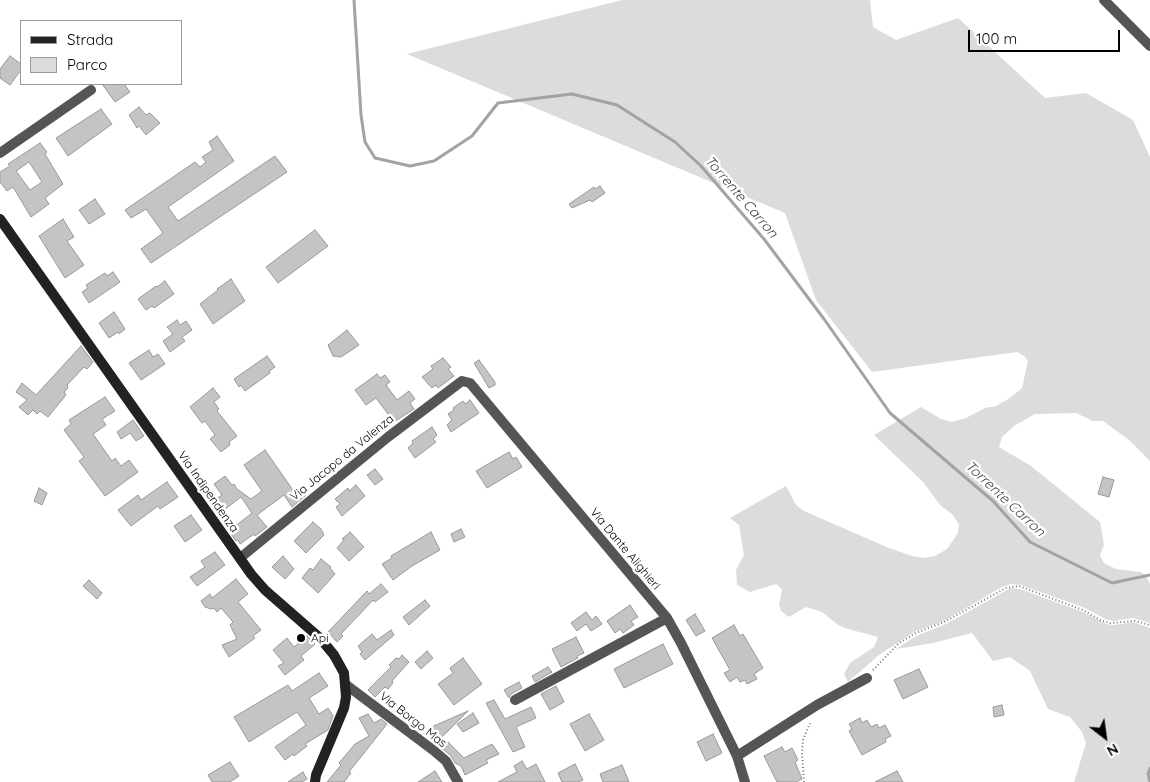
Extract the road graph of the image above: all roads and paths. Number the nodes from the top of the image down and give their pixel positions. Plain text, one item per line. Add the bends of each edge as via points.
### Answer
1 (1104, 0) edge
2 (1150, 46) edge
3 (91, 90) dead end
4 (0, 152) edge
5 (0, 219) edge
6 (462, 381) joint
7 (240, 558) junction
8 (667, 618) junction
9 (1150, 625) edge
10 (867, 678) joint
11 (345, 684) junction
12 (515, 700) dead end
13 (813, 717) dead end
14 (739, 760) junction
15 (315, 782) edge
16 (458, 782) edge
17 (745, 782) edge
18 (804, 782) edge

1 - 2 street
3 - 4 street
5 - 7 main road, Via Indipendenza
6 - 7 street, Via Jacopo da Valenza via 348,468
6 - 8 street, Via Dante Alighieri via 470,383
7 - 11 main road, Via Indipendenza via 265,590 320,638 344,673
8 - 12 street
8 - 14 street, Via Dante Alighieri
9 - 10 path via 1135,621 1110,623 1019,586 1006,588 899,643
10 - 14 street via 817,705
11 - 15 main road, Via Indipendenza via 344,708
11 - 16 street, Via Borgo Mas via 446,761
13 - 18 path via 803,740
14 - 17 street, Via Dante Alighieri

